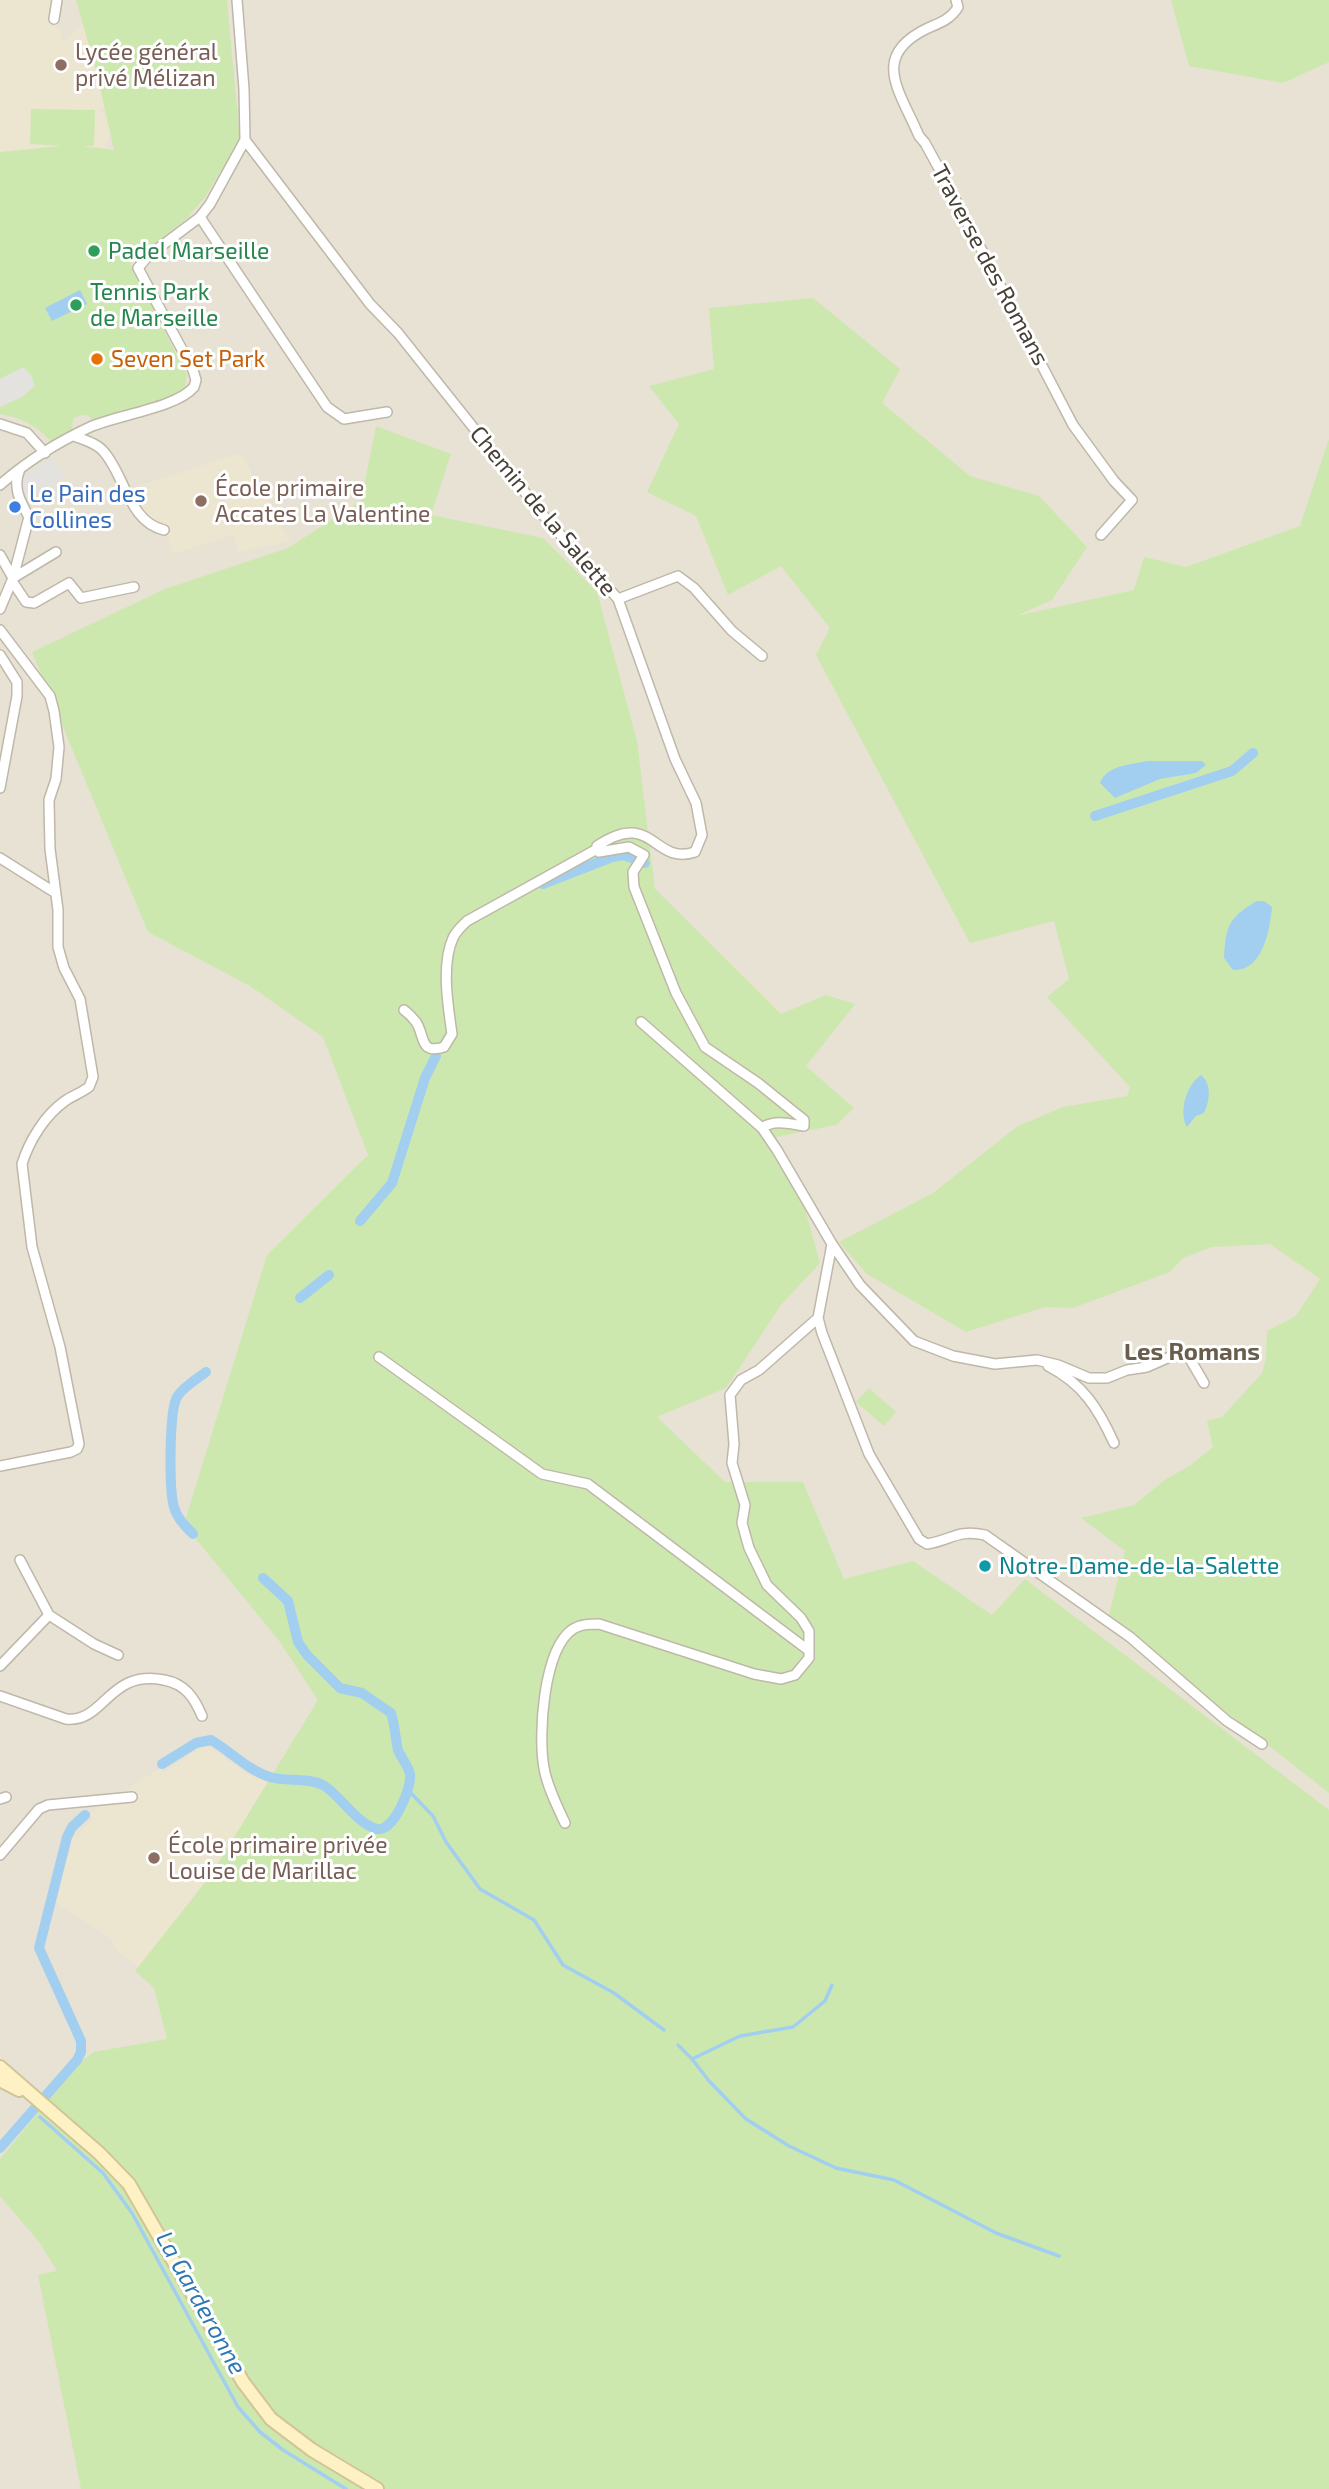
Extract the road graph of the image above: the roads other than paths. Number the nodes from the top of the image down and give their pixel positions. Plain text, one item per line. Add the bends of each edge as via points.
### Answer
1 (57, 0) edge
2 (237, 0) edge
3 (956, 0) edge
4 (54, 19) dead end
5 (245, 140) junction
6 (200, 217) junction
7 (387, 412) dead end
8 (0, 424) edge
9 (74, 436) junction
10 (45, 453) junction
11 (21, 467) junction
12 (0, 485) edge
13 (164, 530) dead end
14 (1101, 535) dead end
15 (56, 552) dead end
16 (0, 555) edge
17 (12, 580) junction
18 (134, 587) dead end
19 (618, 599) junction
20 (0, 609) edge
21 (0, 630) edge
22 (0, 655) edge
23 (762, 656) dead end
24 (32, 671) junction
25 (17, 682) junction
26 (0, 788) edge
27 (597, 849) junction
28 (0, 858) edge
29 (54, 892) junction
30 (404, 1010) dead end
31 (641, 1022) dead end
32 (762, 1128) junction
33 (832, 1244) junction
34 (818, 1318) junction
35 (379, 1357) dead end
36 (1037, 1360) junction
37 (1204, 1383) dead end
38 (1114, 1443) dead end
39 (0, 1466) edge
40 (20, 1560) dead end
41 (49, 1615) junction
42 (808, 1650) junction
43 (118, 1655) dead end
44 (0, 1666) edge
45 (0, 1696) edge
46 (202, 1716) dead end
47 (1262, 1744) dead end
48 (132, 1797) dead end
49 (565, 1823) dead end
50 (0, 1856) edge
51 (0, 2071) edge
52 (377, 2489) edge

1 - 4 street
2 - 5 street
3 - 14 street, Traverse des Romans via 953,16 903,43 895,53 892,73 919,136 1073,425 1132,500
5 - 6 street
5 - 19 street, Chemin de la Salette via 370,303 543,515
6 - 7 street via 327,407 344,419
6 - 9 street via 138,268 193,370 194,387 182,397
8 - 10 street via 27,433
9 - 10 street
9 - 13 street via 103,450 139,513
10 - 11 street
11 - 12 street
11 - 17 street via 18,498 29,517
15 - 17 street
16 - 17 street
17 - 18 street via 26,602 34,603 69,583 81,598
17 - 20 street
19 - 23 street via 677,576
19 - 27 street, Chemin de la Salette via 675,759 696,803 702,835 695,852 681,856 632,832 617,834
21 - 24 street
22 - 25 street
24 - 25 street
24 - 29 street via 50,696 58,731 56,779 49,800
25 - 26 street
27 - 30 street via 467,921 454,934 447,974 453,1034 444,1047 435,1050 427,1046 417,1023
27 - 32 street via 629,847 644,855 633,872 634,887 676,993 705,1047 804,1119 804,1126 776,1122
28 - 29 street
29 - 39 street via 59,955 80,999 93,1077 89,1087 45,1119 22,1164 32,1247 60,1348 79,1444 71,1452
31 - 32 street
32 - 33 street
33 - 34 street
33 - 36 street via 860,1285 914,1341 976,1362
34 - 42 street via 741,1380 730,1395 732,1463 745,1505 742,1524 748,1548 767,1586 801,1618 808,1631
34 - 47 street via 869,1454 919,1539 927,1544 960,1532 985,1535 1130,1637 1227,1721
35 - 42 street via 542,1474 588,1484
36 - 37 street via 1089,1378 1107,1378 1181,1352
36 - 38 street via 1082,1389
40 - 41 street
41 - 43 street
41 - 44 street
42 - 49 street via 808,1658 795,1675 781,1679 599,1623 572,1630 562,1642 542,1705 544,1770
45 - 46 street via 77,1720 120,1686 148,1678 187,1690
48 - 50 street via 39,1809
51 - 52 main road via 99,2153 129,2184 256,2402 271,2419

